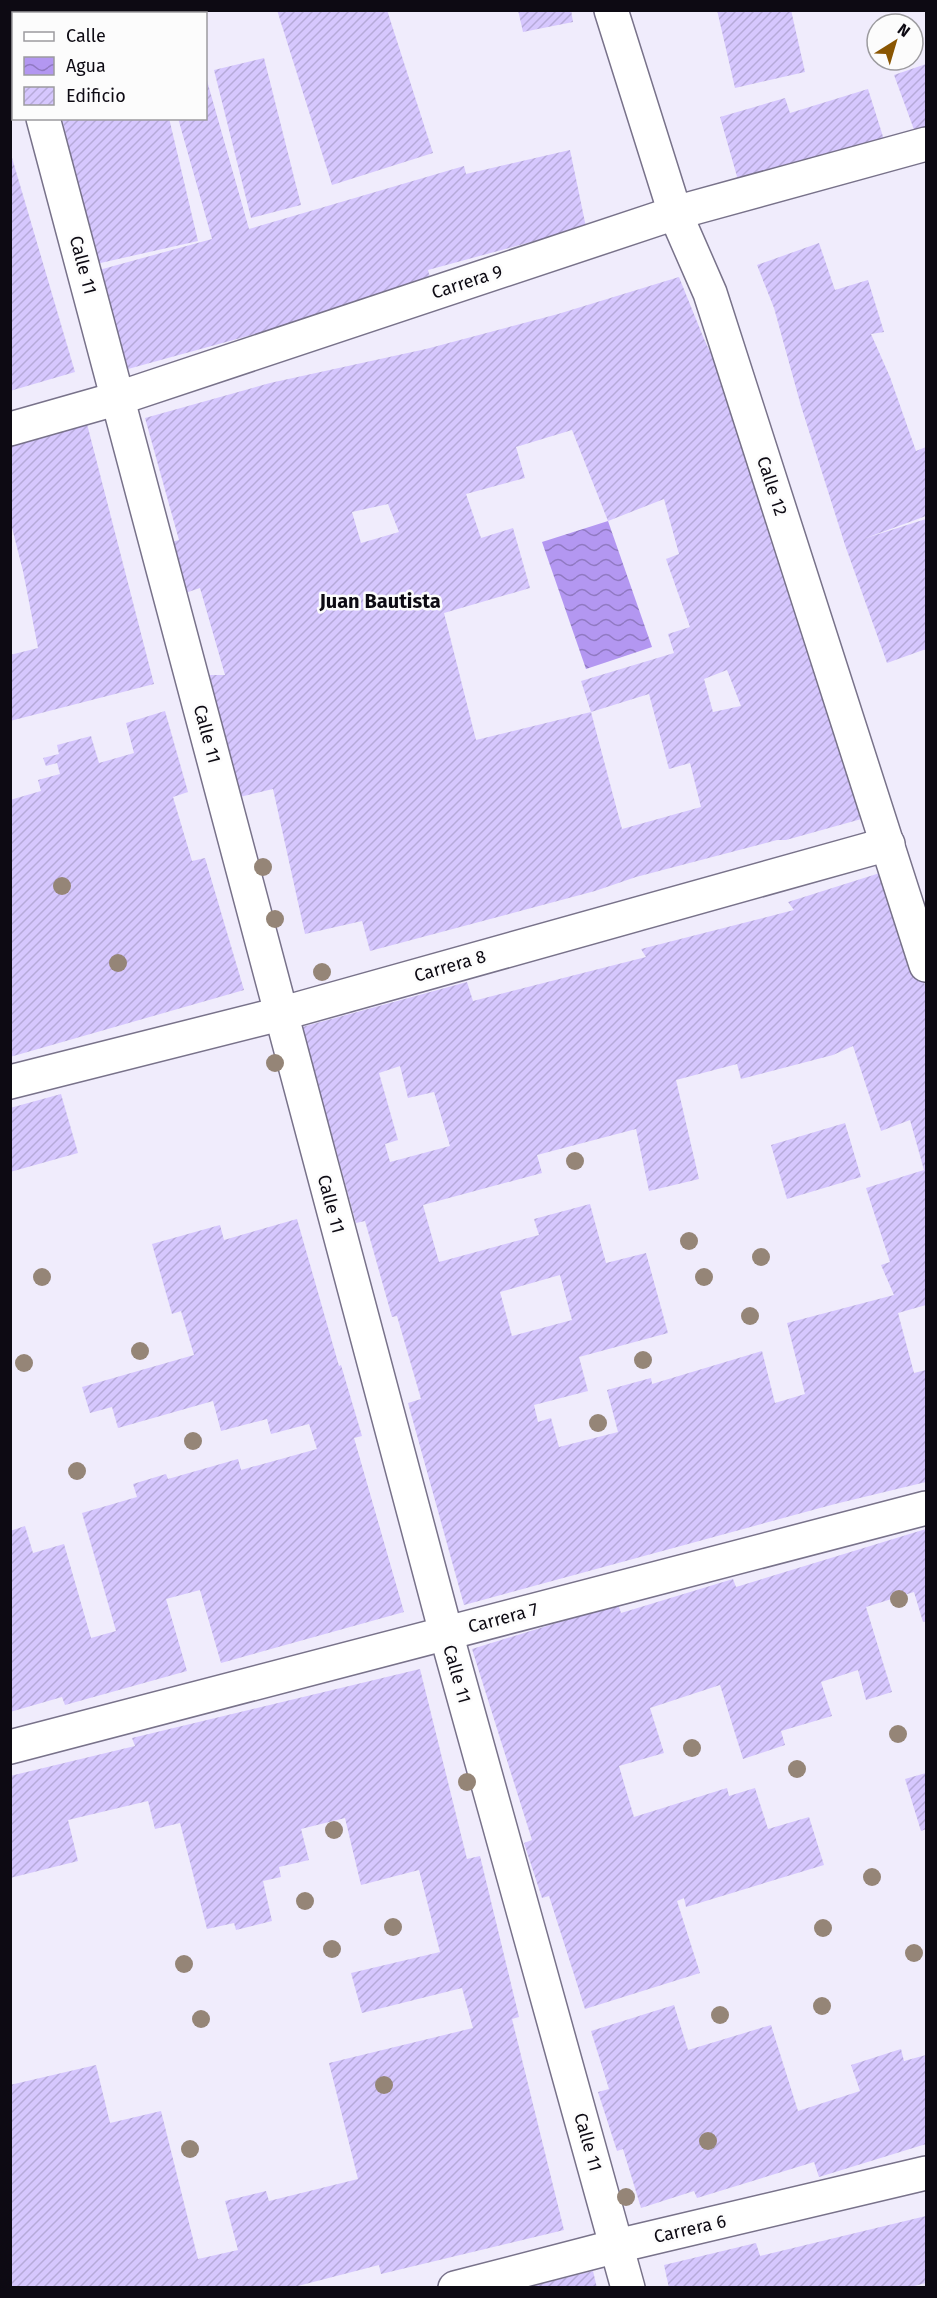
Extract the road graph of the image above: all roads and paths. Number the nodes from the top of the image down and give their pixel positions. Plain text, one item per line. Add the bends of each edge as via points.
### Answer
1 (611, 10) edge
2 (44, 120) edge
3 (927, 144) edge
4 (675, 213) junction
5 (119, 398) junction
6 (10, 429) edge
7 (888, 844) junction
8 (927, 965) edge
9 (280, 1014) junction
10 (10, 1082) edge
11 (927, 1508) edge
12 (446, 1633) junction
13 (10, 1747) edge
14 (927, 2173) edge
15 (617, 2246) junction
16 (455, 2288) edge
17 (628, 2288) edge

1 - 4 street, Calle 12
2 - 5 street, Calle 11
3 - 4 street, Carrera 9
4 - 5 street, Carrera 9
4 - 7 street, Calle 12 via 710,293
5 - 6 street, Carrera 9
5 - 9 street, Calle 11
7 - 8 street, Calle 12
7 - 9 street, Carrera 8
9 - 10 street, Carrera 8
9 - 12 street, Calle 11
11 - 12 street, Carrera 7
12 - 13 street, Carrera 7
12 - 15 street, Calle 11
14 - 15 street, Carrera 6
15 - 16 street, Carrera 6
15 - 17 street, Calle 11

